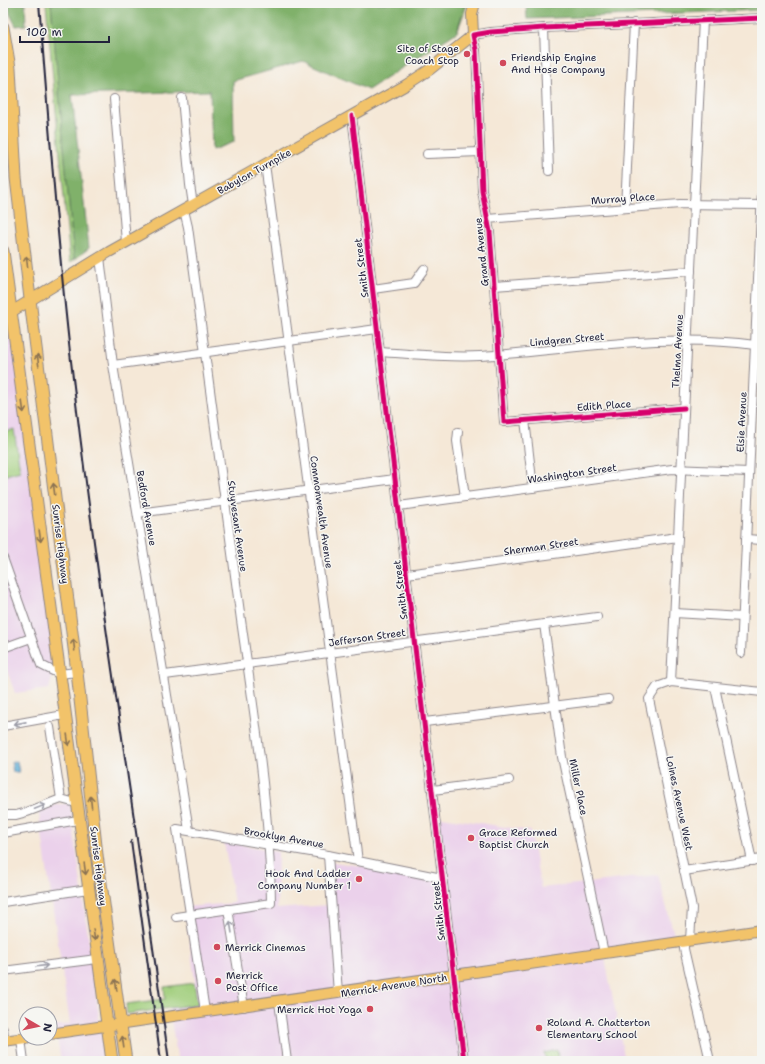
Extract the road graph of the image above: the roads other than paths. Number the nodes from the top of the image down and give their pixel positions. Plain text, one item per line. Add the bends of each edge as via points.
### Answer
1 (475, 3) edge
2 (762, 18) edge
3 (703, 20) junction
4 (634, 23) junction
5 (3, 27) edge
6 (544, 28) junction
7 (473, 36) junction
8 (3, 96) edge
9 (182, 98) dead end
10 (114, 99) dead end
11 (352, 116) junction
12 (13, 123) junction
13 (480, 152) junction
14 (426, 154) dead end
15 (265, 164) junction
16 (549, 171) dead end
17 (762, 191) edge
18 (694, 204) junction
19 (193, 205) junction
20 (761, 205) junction
21 (625, 208) junction
22 (184, 210) junction
23 (487, 219) junction
24 (126, 242) junction
25 (3, 251) edge
26 (100, 257) junction
27 (424, 269) dead end
28 (690, 271) junction
29 (494, 286) junction
30 (372, 289) junction
31 (31, 300) junction
32 (7, 315) edge
33 (377, 329) junction
34 (288, 341) junction
35 (688, 341) junction
36 (755, 345) junction
37 (205, 352) junction
38 (380, 352) junction
39 (499, 354) junction
40 (112, 365) junction
41 (684, 408) junction
42 (525, 420) junction
43 (458, 432) dead end
44 (681, 469) junction
45 (749, 472) junction
46 (395, 479) junction
47 (533, 488) junction
48 (309, 491) junction
49 (465, 497) junction
50 (225, 502) junction
51 (399, 506) junction
52 (138, 513) junction
53 (678, 537) junction
54 (746, 539) junction
55 (762, 540) edge
56 (3, 558) edge
57 (6, 574) edge
58 (407, 574) junction
59 (675, 613) junction
60 (597, 617) dead end
61 (742, 617) junction
62 (544, 624) junction
63 (31, 638) junction
64 (415, 641) junction
65 (3, 648) edge
66 (331, 652) junction
67 (741, 653) dead end
68 (247, 664) junction
69 (77, 672) junction
70 (59, 674) junction
71 (164, 675) junction
72 (670, 682) junction
73 (715, 687) junction
74 (762, 692) edge
75 (608, 699) dead end
76 (555, 705) junction
77 (64, 715) junction
78 (424, 722) junction
79 (3, 726) edge
80 (50, 726) dead end
81 (509, 780) dead end
82 (433, 790) junction
83 (61, 799) junction
84 (76, 803) junction
85 (3, 815) edge
86 (78, 820) junction
87 (189, 830) junction
88 (3, 833) edge
89 (269, 845) junction
90 (328, 855) junction
91 (762, 859) edge
92 (358, 861) junction
93 (752, 861) junction
94 (684, 871) junction
95 (443, 877) junction
96 (88, 889) junction
97 (3, 902) edge
98 (228, 909) junction
99 (190, 914) junction
100 (176, 917) dead end
101 (762, 930) edge
102 (687, 941) junction
103 (604, 953) junction
104 (98, 959) junction
105 (3, 971) edge
106 (453, 976) junction
107 (338, 993) junction
108 (279, 1002) junction
109 (244, 1007) junction
110 (205, 1011) junction
111 (121, 1024) junction
112 (106, 1026) junction
113 (3, 1029) edge
114 (58, 1033) edge
115 (18, 1039) edge
116 (4, 1041) edge
117 (23, 1046) edge
118 (24, 1061) edge
119 (112, 1061) edge
120 (126, 1061) edge
121 (287, 1061) edge
122 (464, 1061) edge
123 (710, 1061) edge

1 - 7 main road via 472,14
2 - 3 street
3 - 4 street
3 - 18 street, Thelma Avenue
4 - 6 street
4 - 21 street
5 - 12 highway, Sunrise Highway via 10,68
6 - 7 street
6 - 16 street
7 - 11 main road, Babylon Turnpike via 430,70
7 - 13 street, Grand Avenue via 476,50
8 - 12 highway
9 - 19 street
10 - 24 street
11 - 15 main road, Babylon Turnpike
11 - 30 street, Smith Street
31 -> 12 highway, Sunrise Highway via 16,178
13 - 14 street
13 - 23 street, Grand Avenue via 482,191
15 - 19 main road, Babylon Turnpike
15 - 34 street, Commonwealth Avenue
17 - 20 street, Elsie Avenue
18 - 20 street, Murray Place
18 - 21 street, Murray Place
18 - 28 street, Thelma Avenue
19 - 22 main road, Babylon Turnpike
20 - 36 street, Elsie Avenue
21 - 23 street, Murray Place
22 - 24 main road, Babylon Turnpike
22 - 37 street, Stuyvesant Avenue
23 - 29 street, Grand Avenue
24 - 26 main road, Babylon Turnpike
25 - 32 highway, Sunrise Highway
26 - 31 main road, Babylon Turnpike
26 - 40 street, Bedford Avenue
27 - 30 street via 414,282
28 - 29 street
28 - 35 street, Thelma Avenue
29 - 39 street, Grand Avenue
30 - 33 street, Smith Street
31 - 32 main road, Babylon Turnpike
69 -> 31 highway, Sunrise Highway
32 -> 70 highway, Sunrise Highway
33 - 34 street
33 - 38 street, Smith Street
34 - 37 street
34 - 48 street, Commonwealth Avenue
35 - 36 street, Lindgren Street
35 - 39 street, Lindgren Street via 673,340
35 - 41 street, Thelma Avenue
36 - 45 street, Elsie Avenue
37 - 40 street
37 - 50 street, Stuyvesant Avenue
38 - 39 street, Lindgren Street via 478,356
38 - 46 street, Smith Street
39 - 42 street, Grand Avenue via 504,422
40 - 52 street, Bedford Avenue
41 - 42 street, Edith Place
41 - 44 street, Thelma Avenue
42 - 47 street
43 - 49 street
44 - 45 street, Washington Street
44 - 47 street, Washington Street
44 - 53 street, Thelma Avenue
45 - 54 street, Elsie Avenue
46 - 48 street
46 - 51 street, Smith Street
47 - 49 street, Washington Street
48 - 50 street
48 - 66 street, Commonwealth Avenue
49 - 51 street, Washington Street
50 - 52 street
50 - 68 street, Stuyvesant Avenue
51 - 58 street, Smith Street
52 - 71 street, Bedford Avenue
53 - 58 street, Sherman Street
53 - 59 street, Thelma Avenue
54 - 55 street
54 - 61 street, Elsie Avenue
56 - 57 street
57 - 63 street
58 - 64 street, Smith Street
59 - 61 street
59 - 72 street, Thelma Avenue
60 - 62 street, Jefferson Street
61 - 67 street, Elsie Avenue
62 - 64 street, Jefferson Street
62 - 76 street, Miller Place
63 - 65 street
63 - 70 street via 41,666
64 - 66 street, Jefferson Street
64 - 78 street, Smith Street
66 - 68 street, Jefferson Street
66 - 92 street, Commonwealth Avenue
68 - 71 street, Jefferson Street
68 - 89 street, Stuyvesant Avenue
69 - 70 street
111 -> 69 highway, Sunrise Highway via 97,855
70 - 77 highway, Sunrise Highway
71 - 87 street, Bedford Avenue
72 - 73 street
72 - 94 street, Loines Avenue West via 657,687 651,694 649,704
73 - 74 street
73 - 93 street
75 - 76 street
76 - 78 street
76 - 103 street, Miller Place via 562,757
77 -> 79 street
77 -> 84 highway, Sunrise Highway
78 - 82 street, Smith Street
80 - 83 street
81 - 82 street
82 - 95 street, Smith Street
83 - 84 street
85 -> 83 street via 27,812
84 - 86 highway, Sunrise Highway
86 - 88 street
86 -> 96 highway, Sunrise Highway
87 - 89 street, Brooklyn Avenue
87 - 99 street via 177,829
89 - 90 street, Brooklyn Avenue
89 - 98 street, Stuyvesant Avenue via 271,903
90 - 92 street, Brooklyn Avenue
90 - 107 street
91 - 93 street
92 - 95 street, Brooklyn Avenue
93 - 94 street
94 - 102 street, Loines Avenue West via 692,908
95 - 106 street, Smith Street
96 - 97 street
96 -> 104 highway, Sunrise Highway
98 - 99 street
109 -> 98 street
99 - 100 street
99 - 110 street
101 - 102 main road, Merrick Avenue North
102 - 103 main road, Merrick Avenue North
102 - 123 street, Loines Avenue West via 684,949
103 - 106 main road, Merrick Avenue North
105 -> 104 street
104 - 112 highway, Sunrise Highway
106 - 107 main road, Merrick Avenue North
106 - 122 street, Smith Street
107 - 108 main road, Merrick Avenue North
108 - 109 main road, Merrick Avenue North
108 - 121 street
109 - 110 main road, Merrick Avenue North
110 - 111 main road, Merrick Avenue North
111 - 112 main road, Merrick Avenue North
120 -> 111 highway, Sunrise Highway
112 - 114 main road, Merrick Avenue North
112 - 119 highway, Sunrise Highway
113 - 116 street
115 - 116 main road
117 - 118 street

